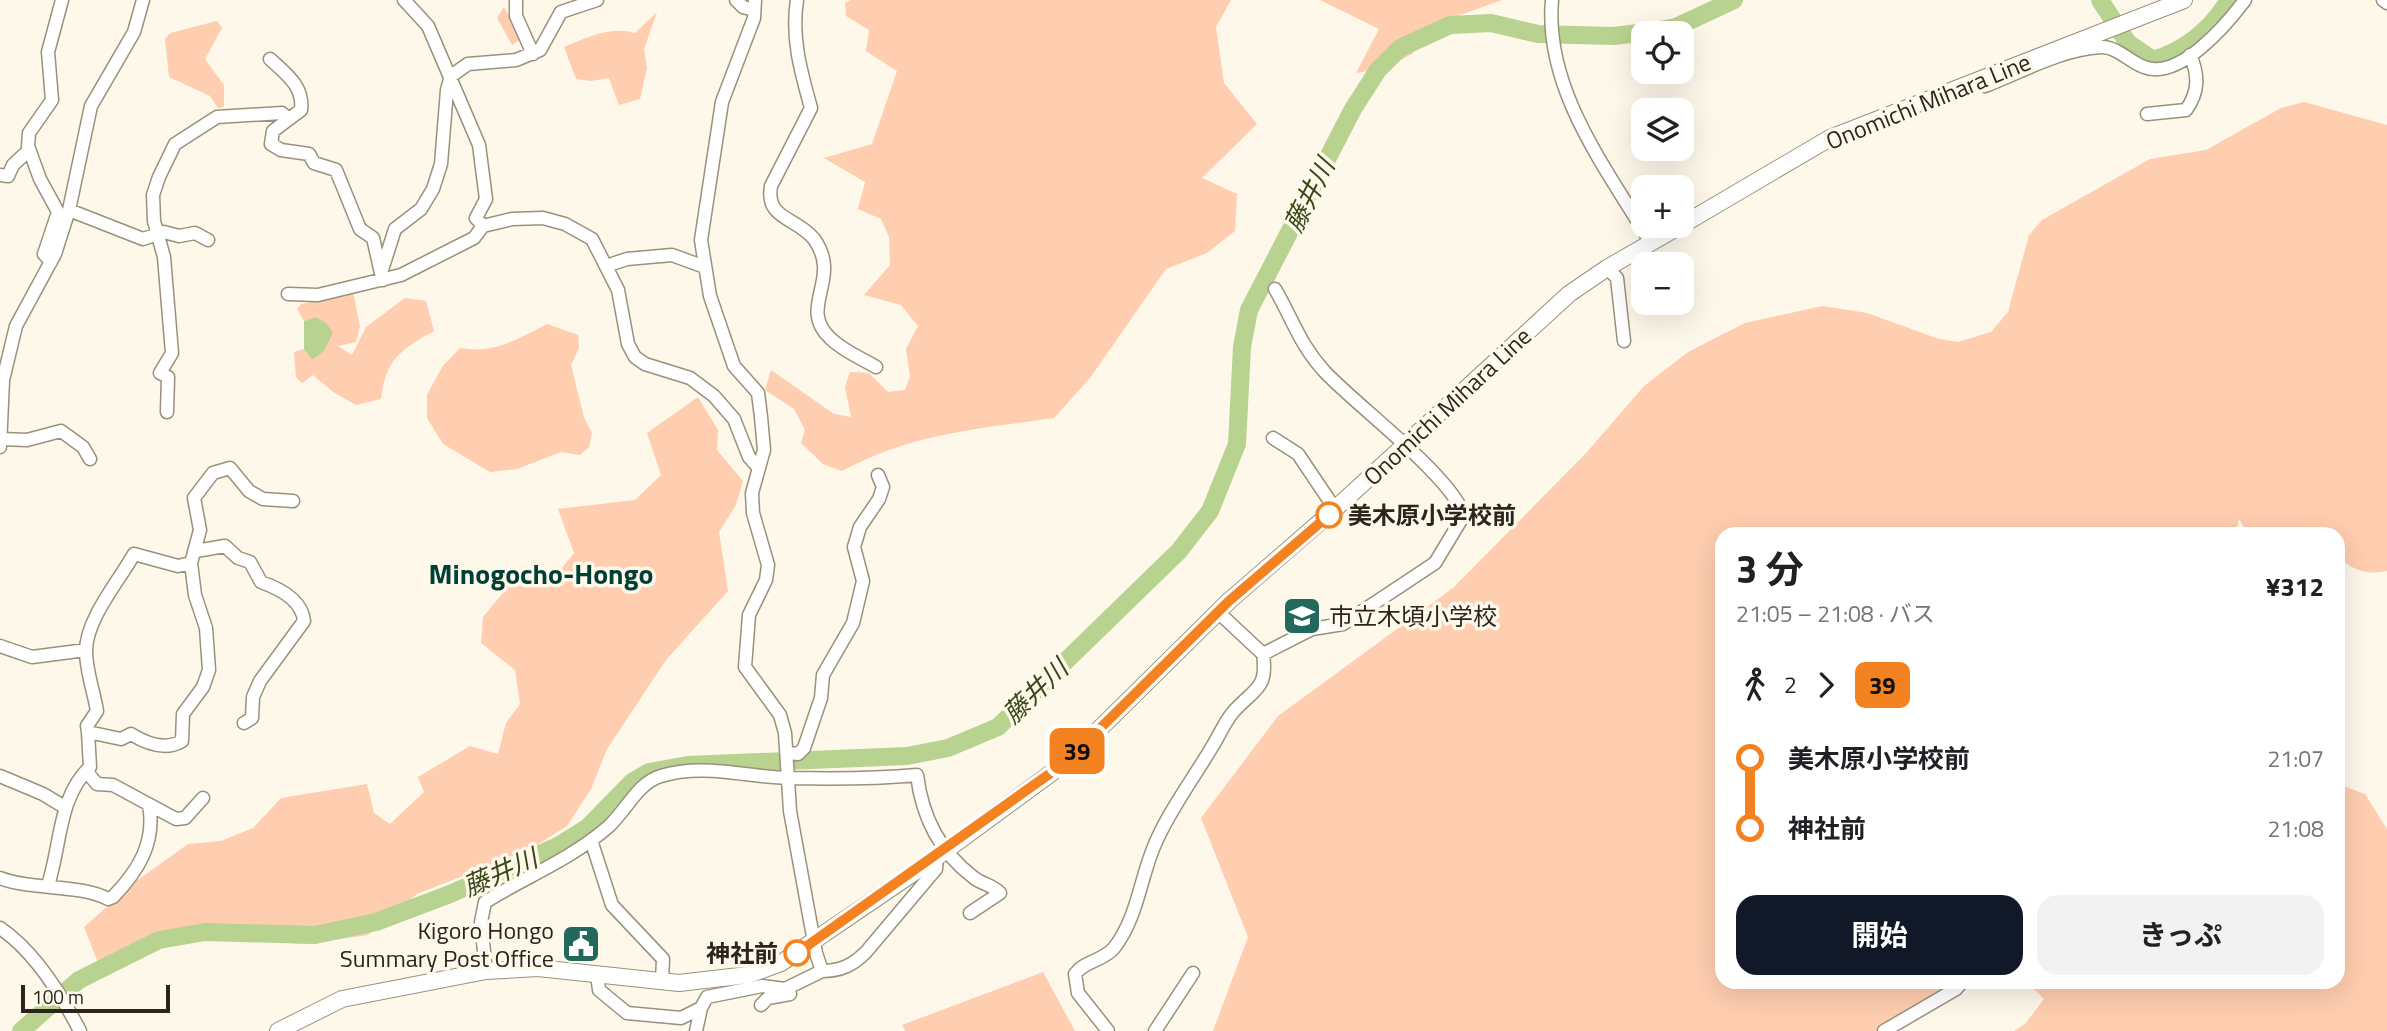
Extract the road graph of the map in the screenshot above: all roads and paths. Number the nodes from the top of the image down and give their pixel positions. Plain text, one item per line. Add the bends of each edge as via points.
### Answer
1 (62, 0) edge
2 (143, 0) edge
3 (404, 0) edge
4 (516, 0) edge
5 (597, 0) edge
6 (736, 0) edge
7 (797, 0) edge
8 (2184, 0) edge
9 (2245, 0) edge
10 (1552, 2) edge
11 (754, 5) edge
12 (533, 54) junction
13 (2190, 55) junction
14 (270, 59) dead end
15 (452, 76) junction
16 (1977, 81) junction
17 (2147, 114) dead end
18 (288, 119) junction
19 (29, 150) junction
20 (0, 175) edge
21 (69, 210) junction
22 (1694, 217) edge
23 (483, 226) junction
24 (157, 235) junction
25 (1659, 238) edge
26 (592, 239) junction
27 (208, 240) dead end
28 (1651, 243) junction
29 (51, 262) junction
30 (612, 264) junction
31 (705, 267) junction
32 (1607, 268) junction
33 (382, 276) junction
34 (1275, 289) dead end
35 (618, 290) junction
36 (288, 294) dead end
37 (1624, 341) dead end
38 (876, 367) dead end
39 (167, 412) dead end
40 (1273, 438) dead end
41 (1, 443) edge
42 (1405, 444) junction
43 (90, 459) dead end
44 (757, 466) junction
45 (878, 475) dead end
46 (293, 501) dead end
47 (1335, 509) junction
48 (194, 557) junction
49 (1218, 612) junction
50 (0, 646) edge
51 (86, 650) junction
52 (1263, 654) junction
53 (244, 723) dead end
54 (88, 732) junction
55 (789, 753) junction
56 (86, 771) junction
57 (0, 776) edge
58 (789, 778) junction
59 (203, 798) dead end
60 (149, 805) junction
61 (66, 808) junction
62 (591, 840) junction
63 (941, 853) junction
64 (0, 878) edge
65 (48, 885) junction
66 (970, 913) dead end
67 (0, 928) edge
68 (814, 943) junction
69 (486, 971) junction
70 (822, 971) junction
71 (1193, 973) dead end
72 (597, 974) junction
73 (662, 981) junction
74 (1956, 989) edge
75 (761, 1005) dead end
76 (701, 1007) junction
77 (80, 1031) edge
78 (278, 1031) edge
79 (696, 1031) edge
80 (1108, 1031) edge
81 (1155, 1031) edge
82 (1884, 1031) edge

1 - 19 street via 48,52 52,100 29,133
2 - 21 street via 134,32 92,106
3 - 15 street via 428,26
4 - 12 street via 516,16
5 - 12 street via 562,12
6 - 11 street via 743,7
7 - 38 street via 793,23 811,108 769,197 772,208 812,236 817,245 827,277 816,319 829,337
8 - 16 main road, Onomichi Mihara Line
9 - 13 street via 2222,30
10 - 28 street via 1555,53 1567,99
11 - 31 street via 754,18 722,102 703,214
12 - 15 street via 468,64
13 - 16 street via 2157,70 2105,46 2081,49 1985,86
13 - 17 street via 2197,83 2186,110
14 - 18 street via 297,84 302,99 301,110
15 - 23 street via 479,145 486,199 476,218
15 - 33 street via 441,164 433,189 421,208 395,229
16 - 22 main road, Onomichi Mihara Line via 1830,138
18 - 24 street via 282,113 255,112 217,117 175,144 153,195
18 - 33 street via 273,131 271,144 309,155 314,163 336,170 360,229 373,238
19 - 20 street via 8,176
19 - 29 street via 58,212 44,254
21 - 24 street via 143,239
21 - 29 street
23 - 26 street via 543,218
23 - 33 street via 474,238 433,261
24 - 27 street via 195,233
24 - 39 street via 164,257 171,325 172,353 160,373 167,377
25 - 28 main road, Onomichi Mihara Line
26 - 30 street
26 - 35 street
28 - 32 main road, Onomichi Mihara Line
29 - 41 street via 16,326 3,380
30 - 31 street via 672,255
30 - 35 street
31 - 44 street via 734,366 758,393 764,450
32 - 37 street via 1616,278
32 - 42 main road, Onomichi Mihara Line via 1569,294
33 - 36 street via 317,295
34 - 42 street via 1300,342 1315,361
35 - 44 street via 628,344 635,357 691,378 714,396 734,419
40 - 47 street via 1298,454
41 - 43 street via 61,431 83,447
42 - 47 main road, Onomichi Mihara Line
42 - 52 street via 1459,502 1464,515 1435,563 1343,624 1312,629
44 - 55 street via 753,513 768,565 749,615 745,667 780,715
45 - 55 street via 883,486 879,499 860,527 854,547 863,581 853,623 823,675 821,698 804,748 798,754
46 - 48 street via 263,499 249,491 230,468 213,473 194,498 200,530
47 - 49 main road, Onomichi Mihara Line
48 - 51 street via 178,566 134,554 104,598
48 - 53 street via 225,546 250,562 261,582 278,587 303,613 304,621 260,681 252,718
48 - 54 street via 195,595 206,628 209,670 183,714 182,741 163,746 131,734 121,739
49 - 52 street
49 - 63 main road, Onomichi Mihara Line via 1065,763
50 - 51 street via 32,657
51 - 54 street via 97,711
52 - 80 street via 1262,685 1232,713 1156,841 1141,897 1114,947 1075,974 1078,993
54 - 56 street via 90,767
55 - 58 street
56 - 60 street via 97,784 113,785
56 - 61 street
57 - 61 street
58 - 62 street via 694,770 660,776 642,785 625,810
58 - 63 street via 864,780 917,775 921,805
58 - 68 street via 790,811
59 - 60 street via 185,818 176,819
60 - 65 street via 153,825 145,853 134,875 113,897
61 - 65 street
62 - 69 street via 572,856 485,902 481,922
62 - 73 street via 612,905 663,959
63 - 66 street via 1000,893
63 - 68 main road, Onomichi Mihara Line
63 - 70 street via 936,869 860,958 835,971
64 - 65 street via 15,884
67 - 77 street via 50,977
68 - 70 street
68 - 73 main road, Onomichi Mihara Line via 781,963 748,975 712,982
69 - 72 main road, Onomichi Mihara Line via 538,968
69 - 78 main road, Onomichi Mihara Line via 342,999
70 - 75 street via 818,981 798,992 768,998
70 - 76 street via 785,989 762,986 707,998
71 - 81 street
72 - 73 main road, Onomichi Mihara Line
72 - 76 street via 599,990 627,1013 681,1018
74 - 82 street
76 - 79 street

